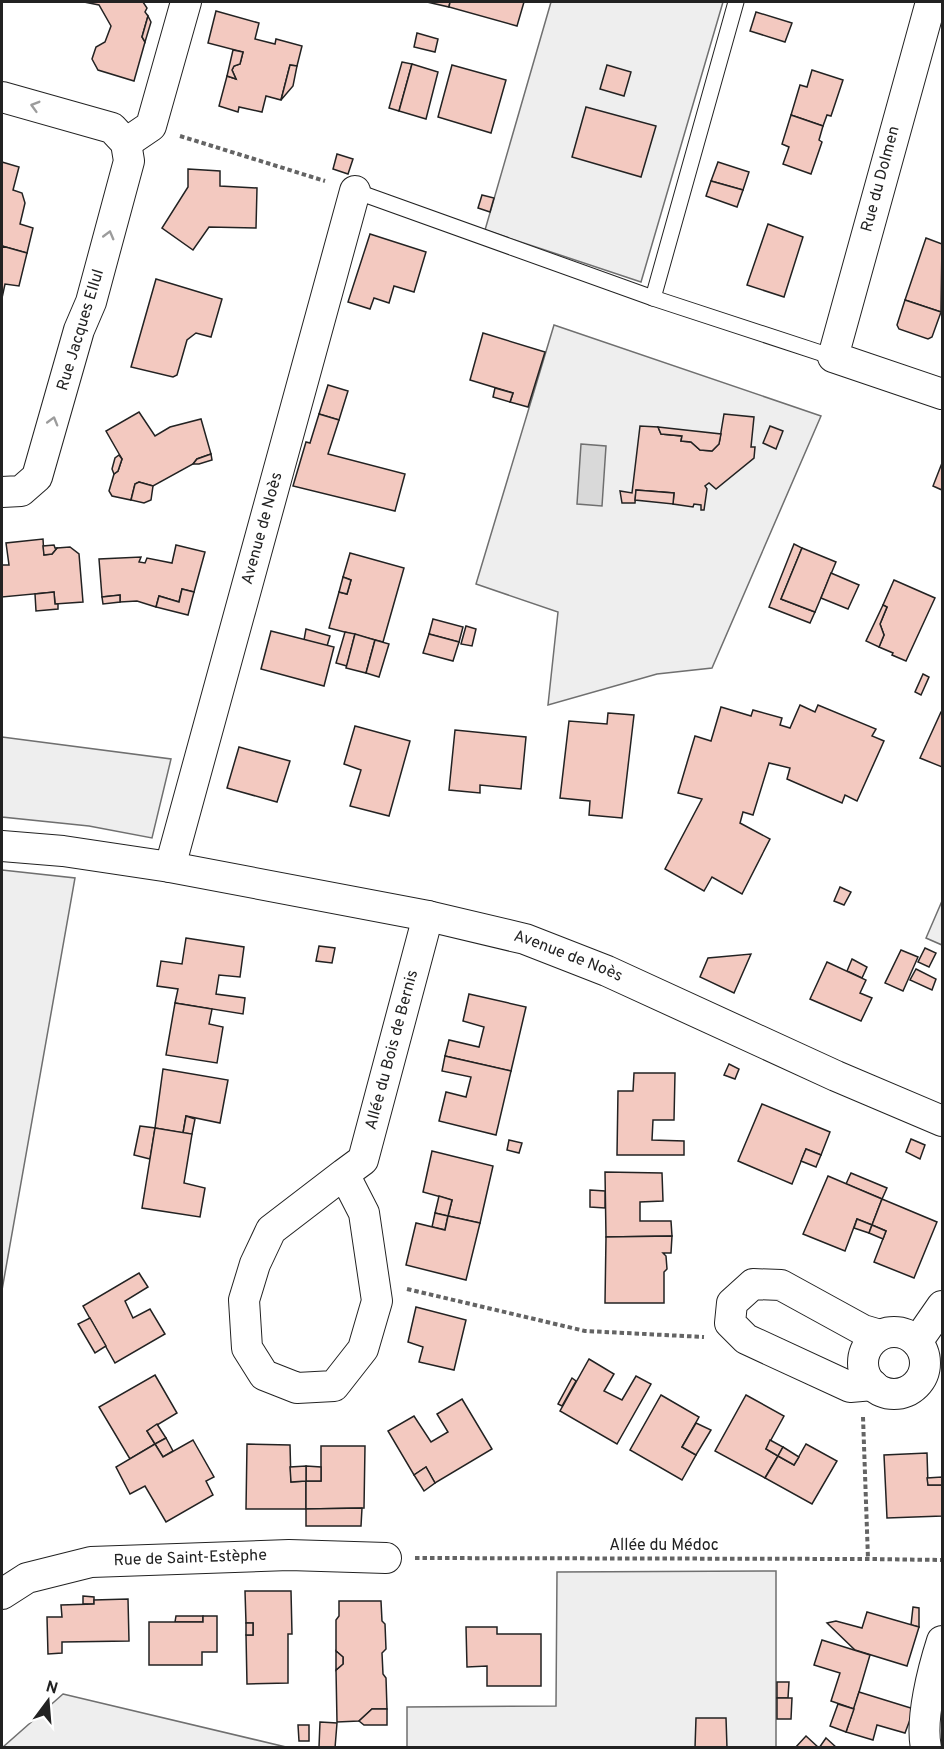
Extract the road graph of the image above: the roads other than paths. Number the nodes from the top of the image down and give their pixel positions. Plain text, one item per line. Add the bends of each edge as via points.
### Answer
1 (186, 2) edge
2 (736, 2) edge
3 (931, 2) edge
4 (932, 36) edge
5 (2, 97) edge
6 (126, 143) junction
7 (355, 191) joint
8 (653, 298) junction
9 (833, 357) junction
10 (942, 394) edge
11 (2, 492) edge
12 (2, 846) edge
13 (170, 867) junction
14 (428, 915) junction
15 (942, 1121) edge
16 (344, 1174) junction
17 (942, 1306) edge
18 (880, 1335) junction
19 (917, 1341) junction
20 (873, 1385) junction
21 (386, 1558) road end
22 (2, 1594) edge
23 (942, 1641) edge
24 (926, 1748) edge

1 - 6 street via 151,126
2 - 8 lane
3 - 4 street, Rue du Dolmen
4 - 9 street, Rue du Dolmen
6 -> 5 street via 112,128
11 -> 6 street, Rue Jacques Ellul via 21,491 37,477 79,330 91,303 129,161
7 - 8 lane
7 - 13 street, Avenue de Noès
8 - 9 lane
9 - 10 street
12 - 13 street, Avenue de Noès
13 - 14 street, Avenue de Noès
14 - 15 street, Avenue de Noès via 535,943 607,971
14 - 16 street, Allée du Bois de Bernis via 363,1160
16 - 16 street, Allée du Bois de Bernis via 364,1213 377,1301 363,1349 334,1386 297,1388 264,1375 247,1348 244,1300 271,1230
17 - 19 street
18 - 19 street via 899,1333
18 - 20 street via 872,1341 864,1358 864,1368
18 - 20 street via 863,1330 781,1286 753,1284 732,1303 730,1323 746,1339 850,1387
19 - 20 street via 925,1360 912,1388 892,1393
21 - 22 street, Rue de Saint-Estèphe via 290,1555 91,1562 27,1578
23 - 24 street via 926,1712

